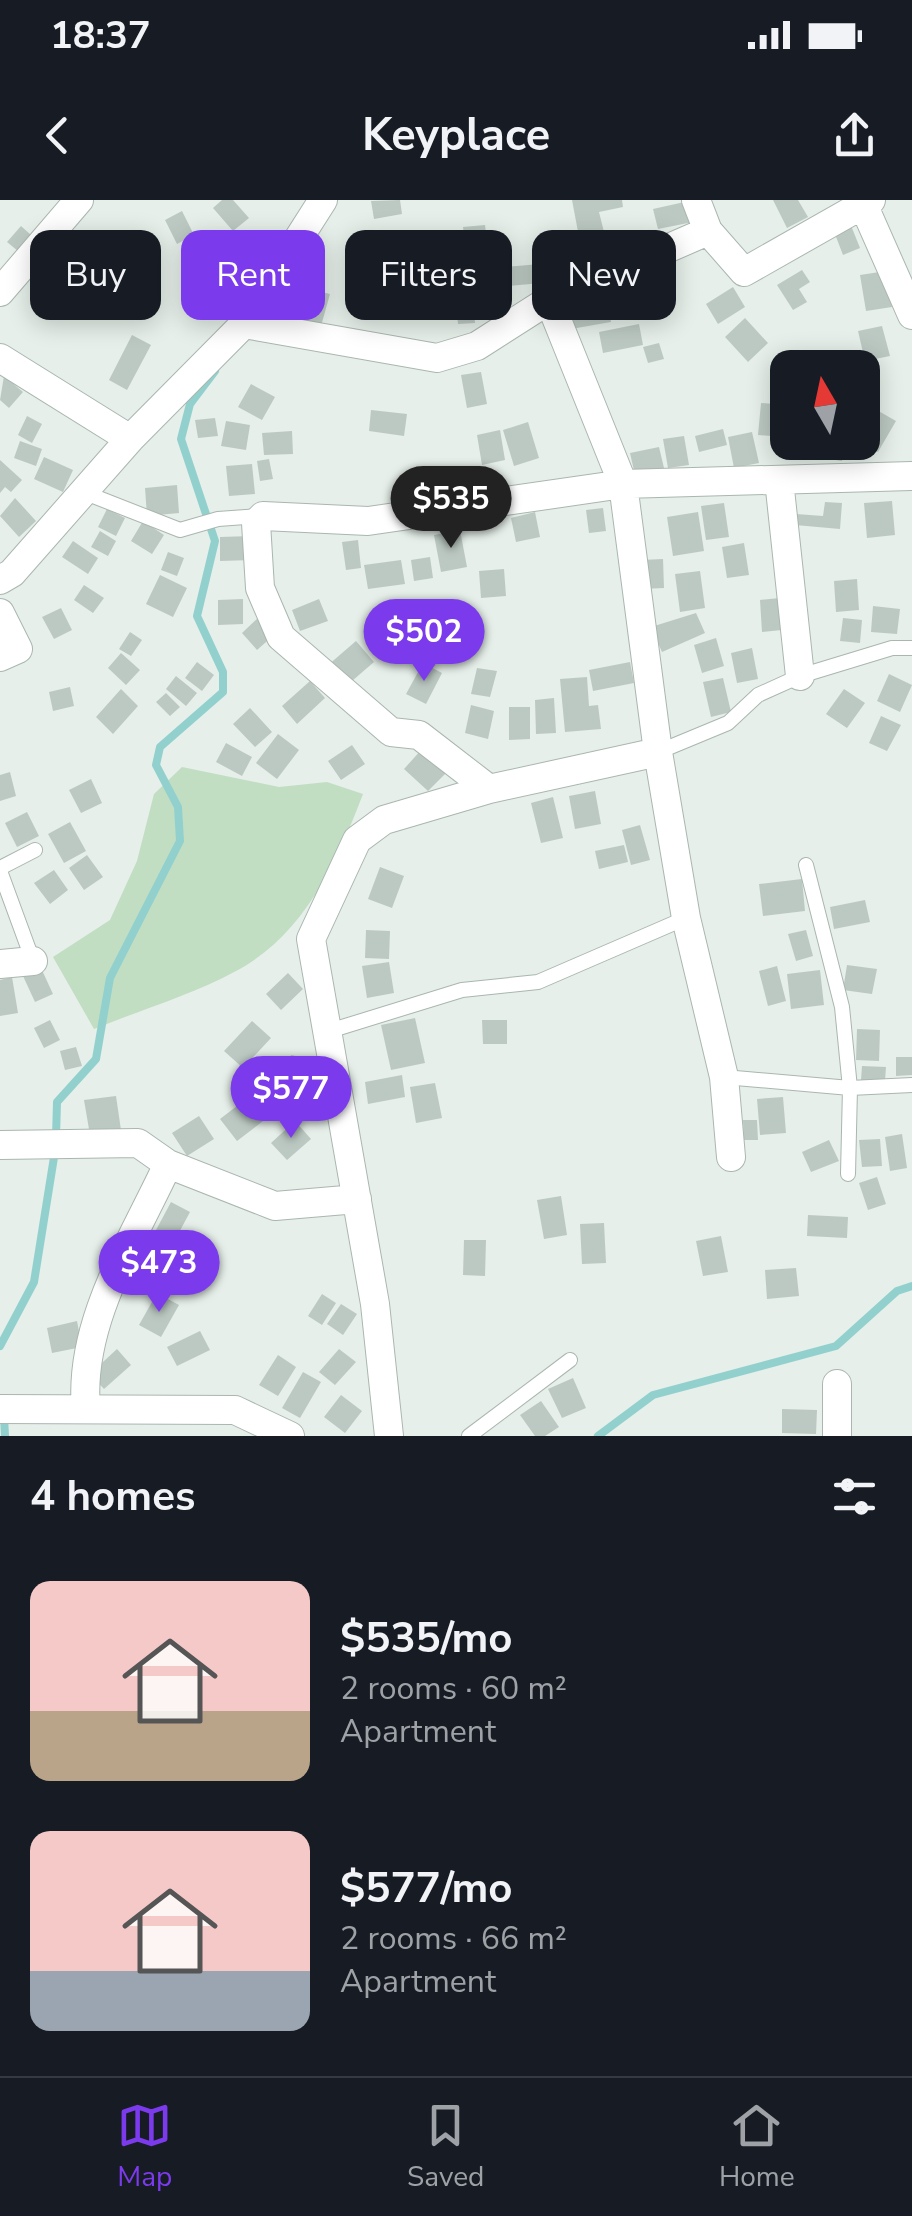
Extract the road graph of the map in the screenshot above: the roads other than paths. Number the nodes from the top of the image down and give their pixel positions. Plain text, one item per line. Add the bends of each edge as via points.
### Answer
1 (79, 200) edge
2 (322, 200) edge
3 (696, 200) edge
4 (867, 202) edge
5 (708, 232) junction
6 (676, 246) edge
7 (0, 292) edge
8 (532, 311) edge
9 (912, 315) edge
10 (557, 320) edge
11 (244, 324) junction
12 (0, 359) edge
13 (130, 439) junction
14 (912, 476) edge
15 (778, 480) junction
16 (623, 484) junction
17 (83, 492) junction
18 (263, 516) junction
19 (0, 580) edge
20 (0, 613) edge
21 (912, 648) edge
22 (0, 657) edge
23 (800, 676) junction
24 (658, 752) junction
25 (489, 789) junction
26 (35, 850) dead end
27 (806, 865) dead end
28 (0, 869) edge
29 (686, 918) junction
30 (34, 961) joint
31 (0, 964) edge
32 (329, 1031) junction
33 (724, 1077) junction
34 (912, 1085) edge
35 (850, 1088) junction
36 (0, 1145) edge
37 (731, 1158) dead end
38 (168, 1164) junction
39 (848, 1174) dead end
40 (357, 1199) junction
41 (570, 1360) dead end
42 (836, 1384) dead end
43 (0, 1409) edge
44 (86, 1409) junction
45 (290, 1436) edge
46 (389, 1436) edge
47 (469, 1436) edge
48 (836, 1436) edge

1 - 7 street
2 - 11 street
3 - 5 street
4 - 5 street via 744,272
4 - 9 street
5 - 6 street
8 - 11 street via 476,346 438,358
10 - 16 street
11 - 13 street
12 - 13 street
13 - 17 street
14 - 15 street
15 - 16 street
15 - 23 street
16 - 18 street via 368,521
16 - 24 street
17 - 18 lane via 180,530
17 - 19 street
18 - 25 street via 256,523 260,588 281,637 390,732 419,734
20 - 22 street via 18,649
21 - 23 lane
23 - 24 lane via 758,694 728,723
24 - 25 street
24 - 29 street
25 - 32 street via 384,820 357,840 311,939
26 - 28 lane
27 - 35 lane via 842,1006
28 - 30 lane
29 - 32 lane via 538,982 462,990
29 - 33 street
30 - 31 street
32 - 40 street
33 - 35 lane
33 - 37 street
34 - 35 lane
35 - 39 lane
36 - 38 street via 138,1143
38 - 40 street via 275,1206
38 - 44 street via 98,1317 82,1373
40 - 46 street
41 - 47 lane
42 - 48 street
43 - 44 street
44 - 45 street via 235,1410

